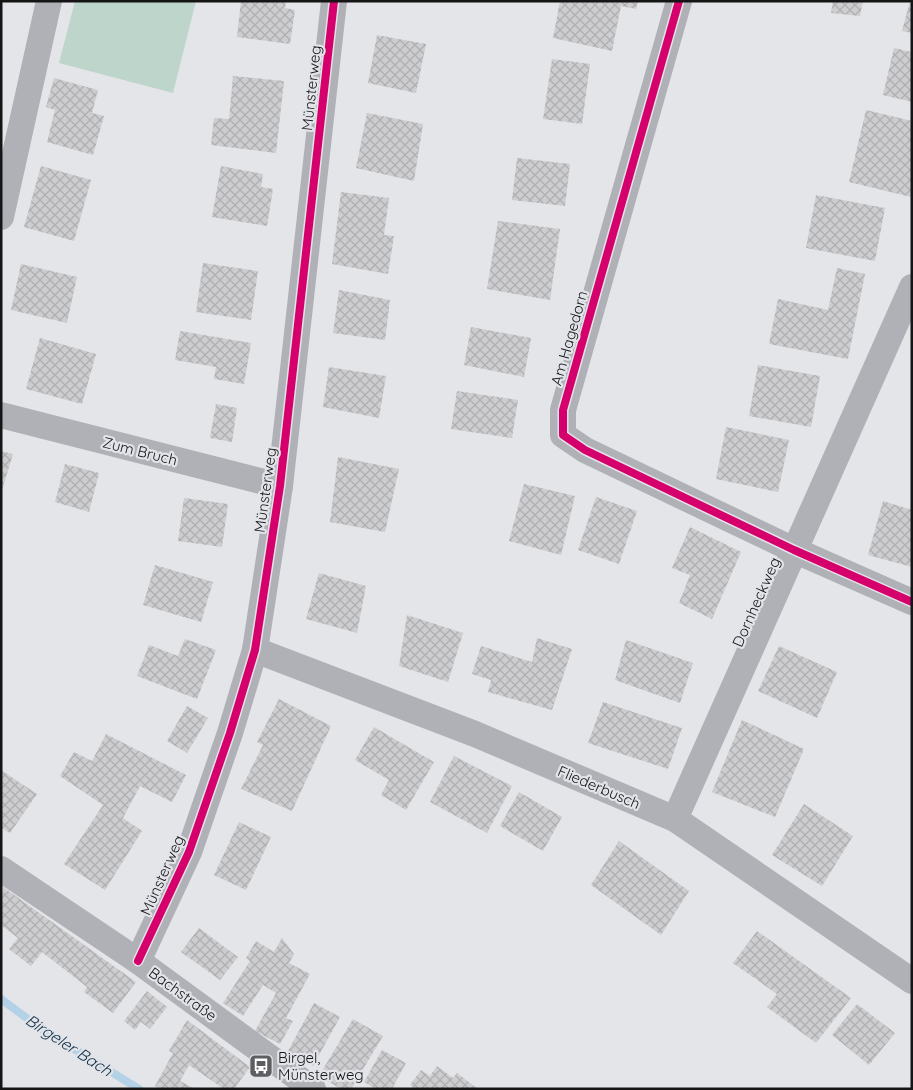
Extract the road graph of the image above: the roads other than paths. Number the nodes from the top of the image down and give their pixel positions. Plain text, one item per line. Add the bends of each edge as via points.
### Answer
1 (49, 1) edge
2 (334, 1) edge
3 (679, 1) edge
4 (1, 217) edge
5 (912, 287) edge
6 (1, 415) edge
7 (280, 486) junction
8 (794, 550) junction
9 (912, 602) edge
10 (255, 650) junction
11 (675, 819) junction
12 (1, 869) edge
13 (138, 961) junction
14 (912, 982) edge
15 (313, 1089) edge

1 - 4 street
2 - 7 street, Münsterweg
3 - 8 street, Am Hagedorn via 563,410 563,435 584,450
5 - 8 street, Dornheckweg
6 - 7 street, Zum Bruch
7 - 10 street, Münsterweg
8 - 9 street
8 - 11 street, Dornheckweg
10 - 11 street, Fliederbusch via 474,734
10 - 13 street, Münsterweg via 189,852
11 - 14 street, Fliederbusch
12 - 13 street, Bachstraße
13 - 15 street, Bachstraße

